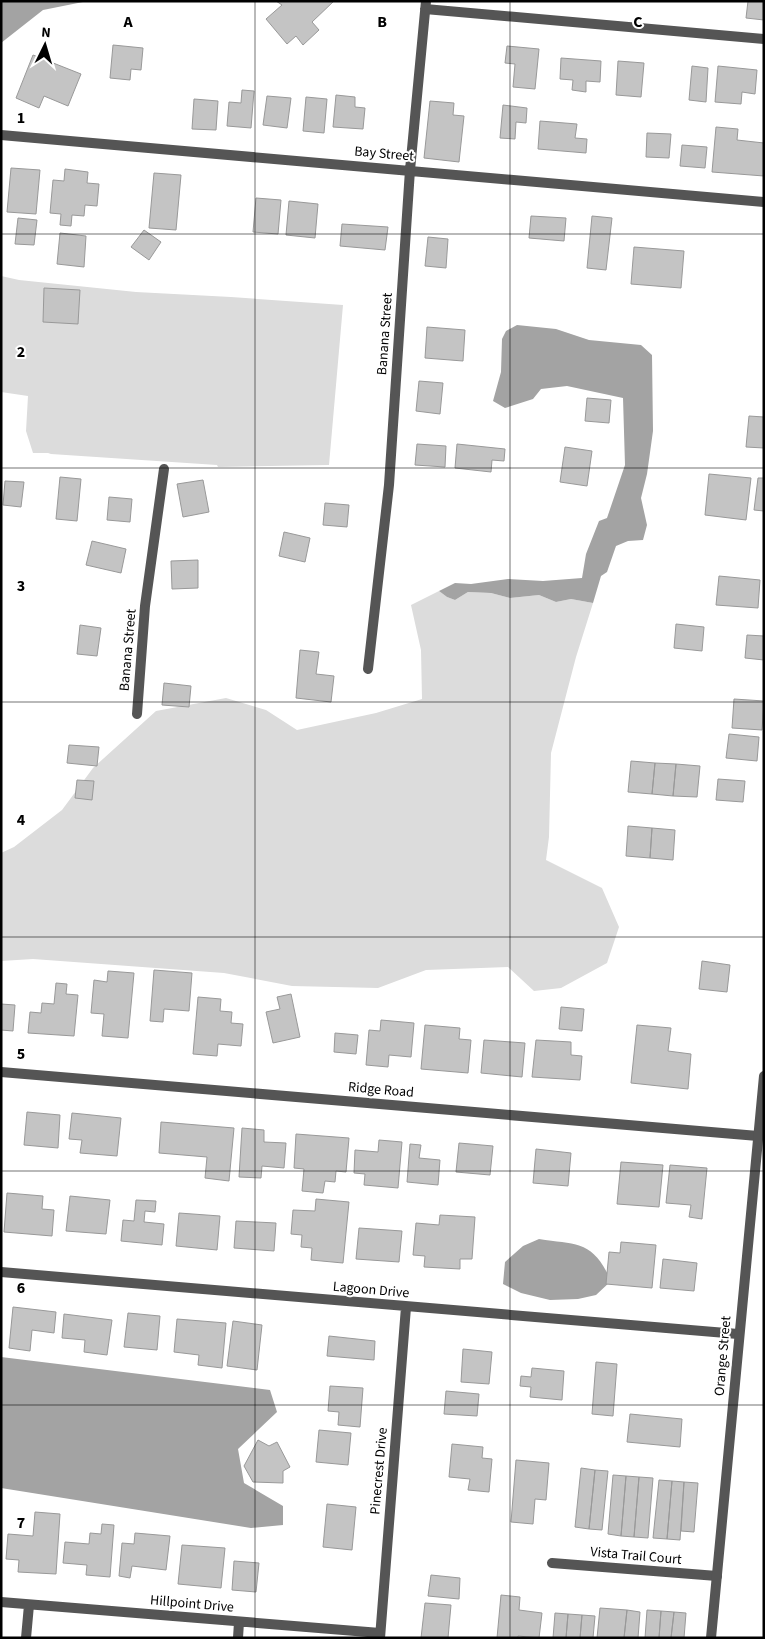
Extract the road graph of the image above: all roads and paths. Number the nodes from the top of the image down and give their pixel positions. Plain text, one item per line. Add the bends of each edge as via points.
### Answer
1 (425, 5) edge
2 (764, 39) edge
3 (1, 135) edge
4 (410, 170) junction
5 (764, 202) edge
6 (164, 469) dead end
7 (368, 669) dead end
8 (137, 714) dead end
9 (1, 1072) edge
10 (764, 1076) edge
11 (758, 1136) junction
12 (1, 1272) edge
13 (406, 1307) junction
14 (738, 1334) junction
15 (552, 1563) dead end
16 (717, 1576) junction
17 (1, 1602) edge
18 (28, 1604) junction
19 (239, 1622) junction
20 (380, 1635) edge
21 (26, 1638) edge
22 (238, 1638) edge
23 (711, 1638) edge

1 - 2 street
1 - 4 street, Banana Street
3 - 4 street, Bay Street
4 - 5 street, Bay Street
4 - 7 street, Banana Street via 389,485
6 - 8 street, Banana Street via 145,606
9 - 11 street, Ridge Road
10 - 11 street, Orange Street
11 - 14 street, Orange Street
12 - 13 street, Lagoon Drive
13 - 14 street, Lagoon Drive
13 - 20 street, Pinecrest Drive
14 - 16 street, Orange Street
15 - 16 street, Vista Trail Court
16 - 23 street, Orange Street
17 - 18 street, Hillpoint Drive
18 - 19 street, Hillpoint Drive
18 - 21 street
19 - 20 street, Hillpoint Drive
19 - 22 street

